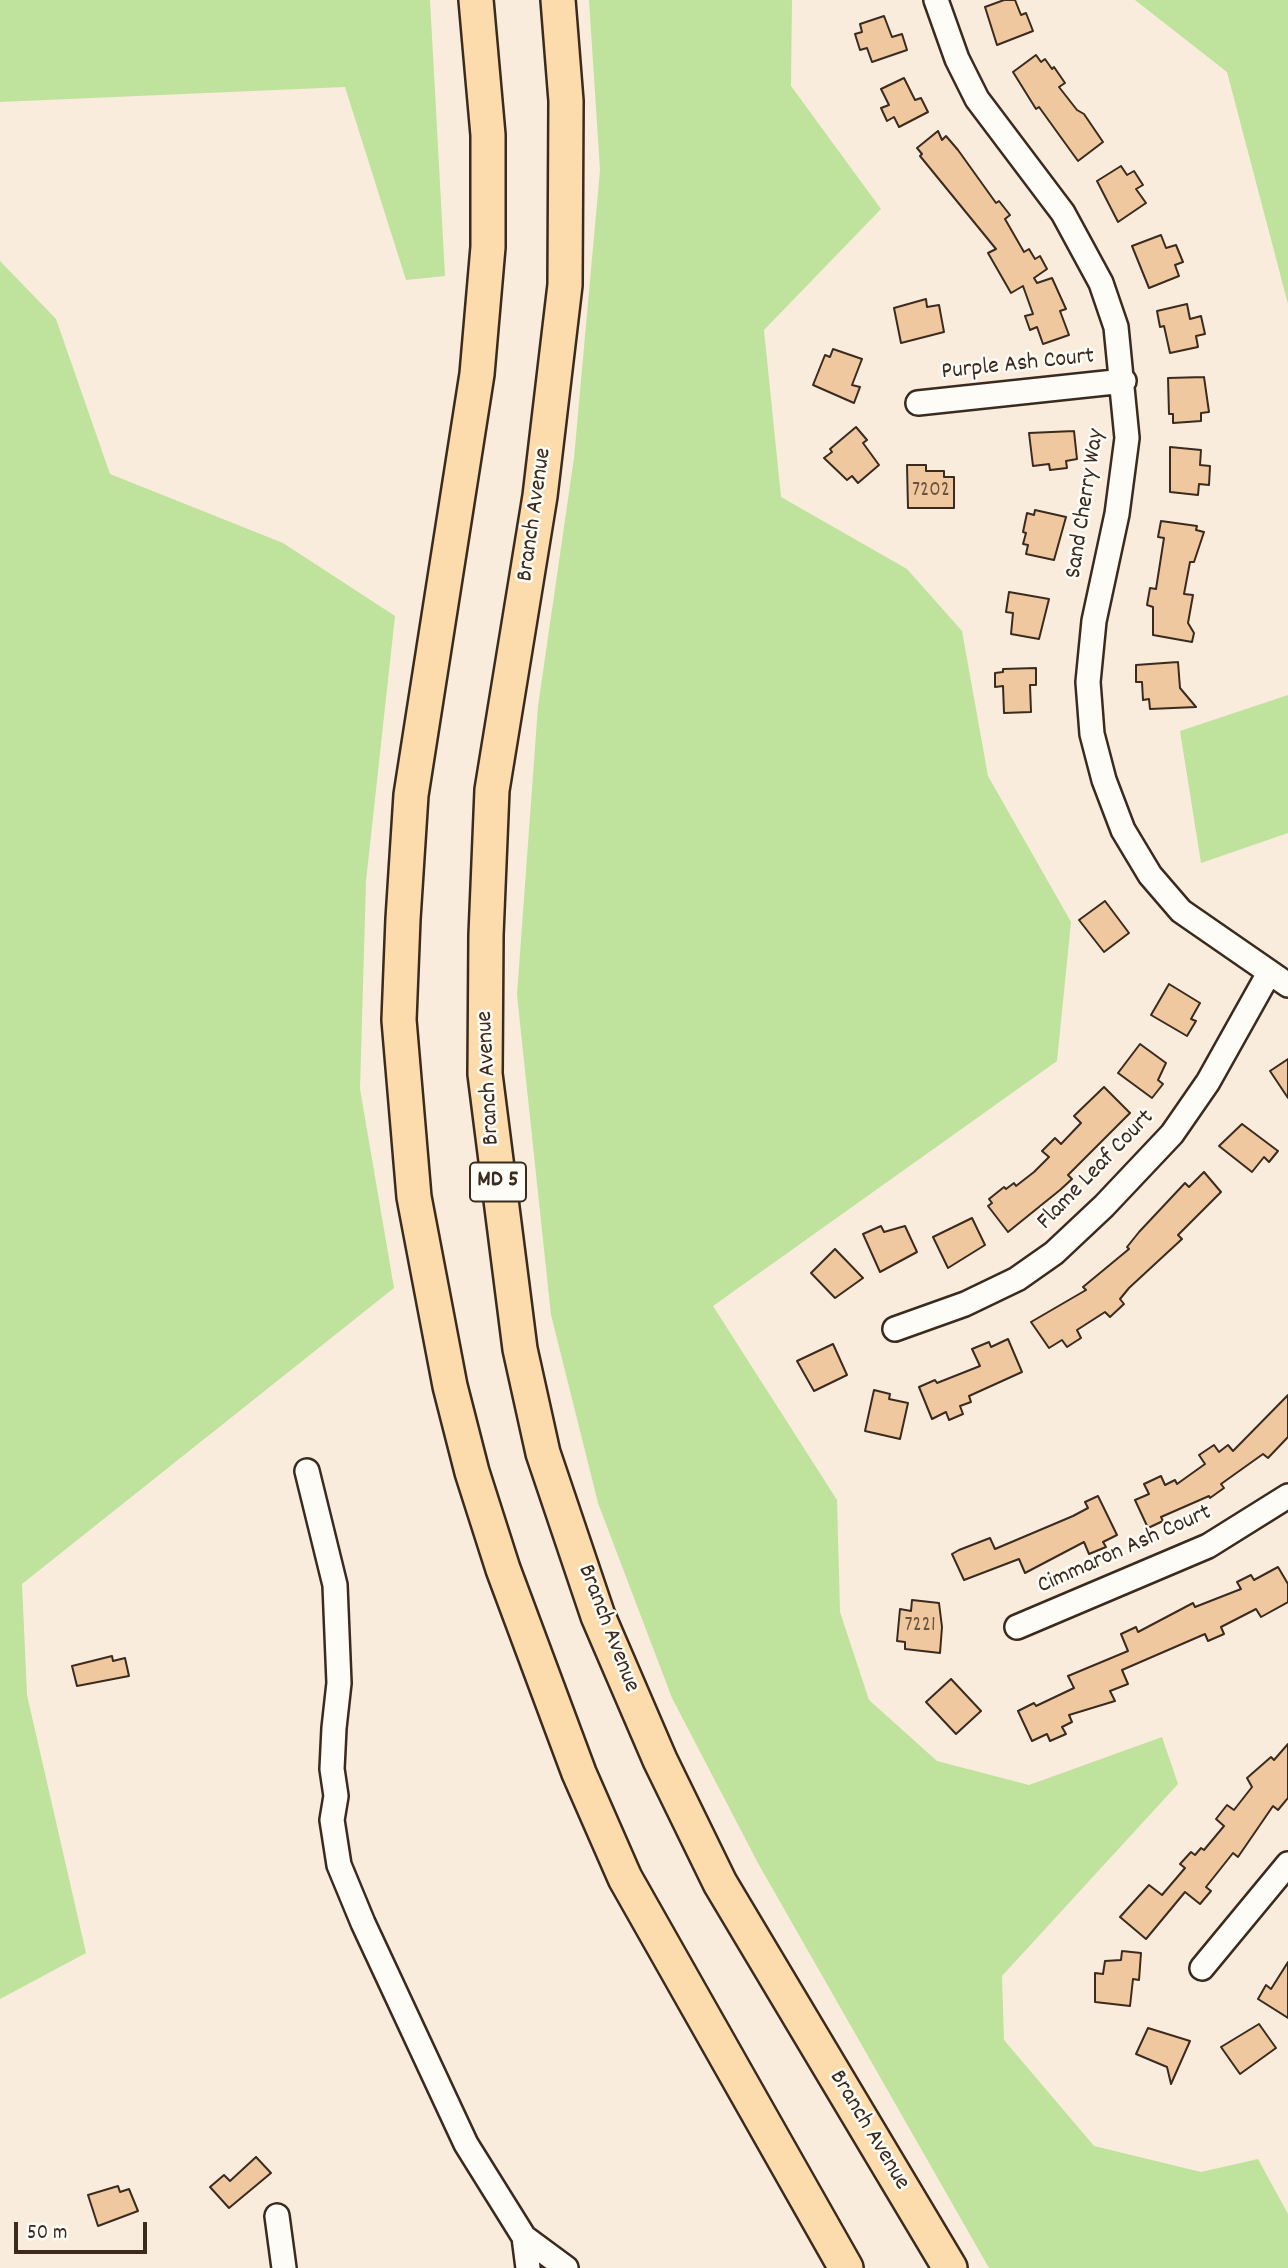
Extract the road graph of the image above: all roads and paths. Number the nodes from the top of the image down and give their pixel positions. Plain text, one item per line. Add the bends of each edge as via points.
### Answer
1 (476, 0) edge
2 (558, 0) edge
3 (936, 0) edge
4 (1124, 381) junction
5 (918, 403) dead end
6 (1278, 979) edge
7 (895, 1329) dead end
8 (307, 1471) dead end
9 (1288, 1496) edge
10 (1017, 1627) dead end
11 (1288, 1864) edge
12 (1202, 1968) dead end
13 (277, 2216) dead end
14 (524, 2237) junction
15 (284, 2268) edge
16 (528, 2268) edge
17 (566, 2268) edge
18 (846, 2268) edge
19 (950, 2268) edge

1 - 18 highway via 488,135 488,247 477,374 411,795 403,919 399,1020 414,1197 450,1385 472,1472 579,1773 625,1878
2 - 19 highway, Branch Avenue / MD 5 via 566,102 565,285 540,496 492,790 486,935 485,1074 520,1349 543,1453 598,1616 660,1760 720,1883
3 - 4 street, Sand Cherry Way via 977,99 1063,213 1101,283 1116,327
4 - 5 street, Purple Ash Court
4 - 6 street, Sand Cherry Way via 1128,438 1094,621 1088,682 1092,734 1123,830 1150,875 1181,911
6 - 7 street, Flame Leaf Court via 1172,1134 1054,1253 1017,1279 965,1304
8 - 14 street via 335,1586 339,1684 332,1820 339,1866 466,2144
9 - 10 street, Cimmaron Ash Court via 1208,1546
11 - 12 street
13 - 15 street
14 - 16 street
14 - 17 street

